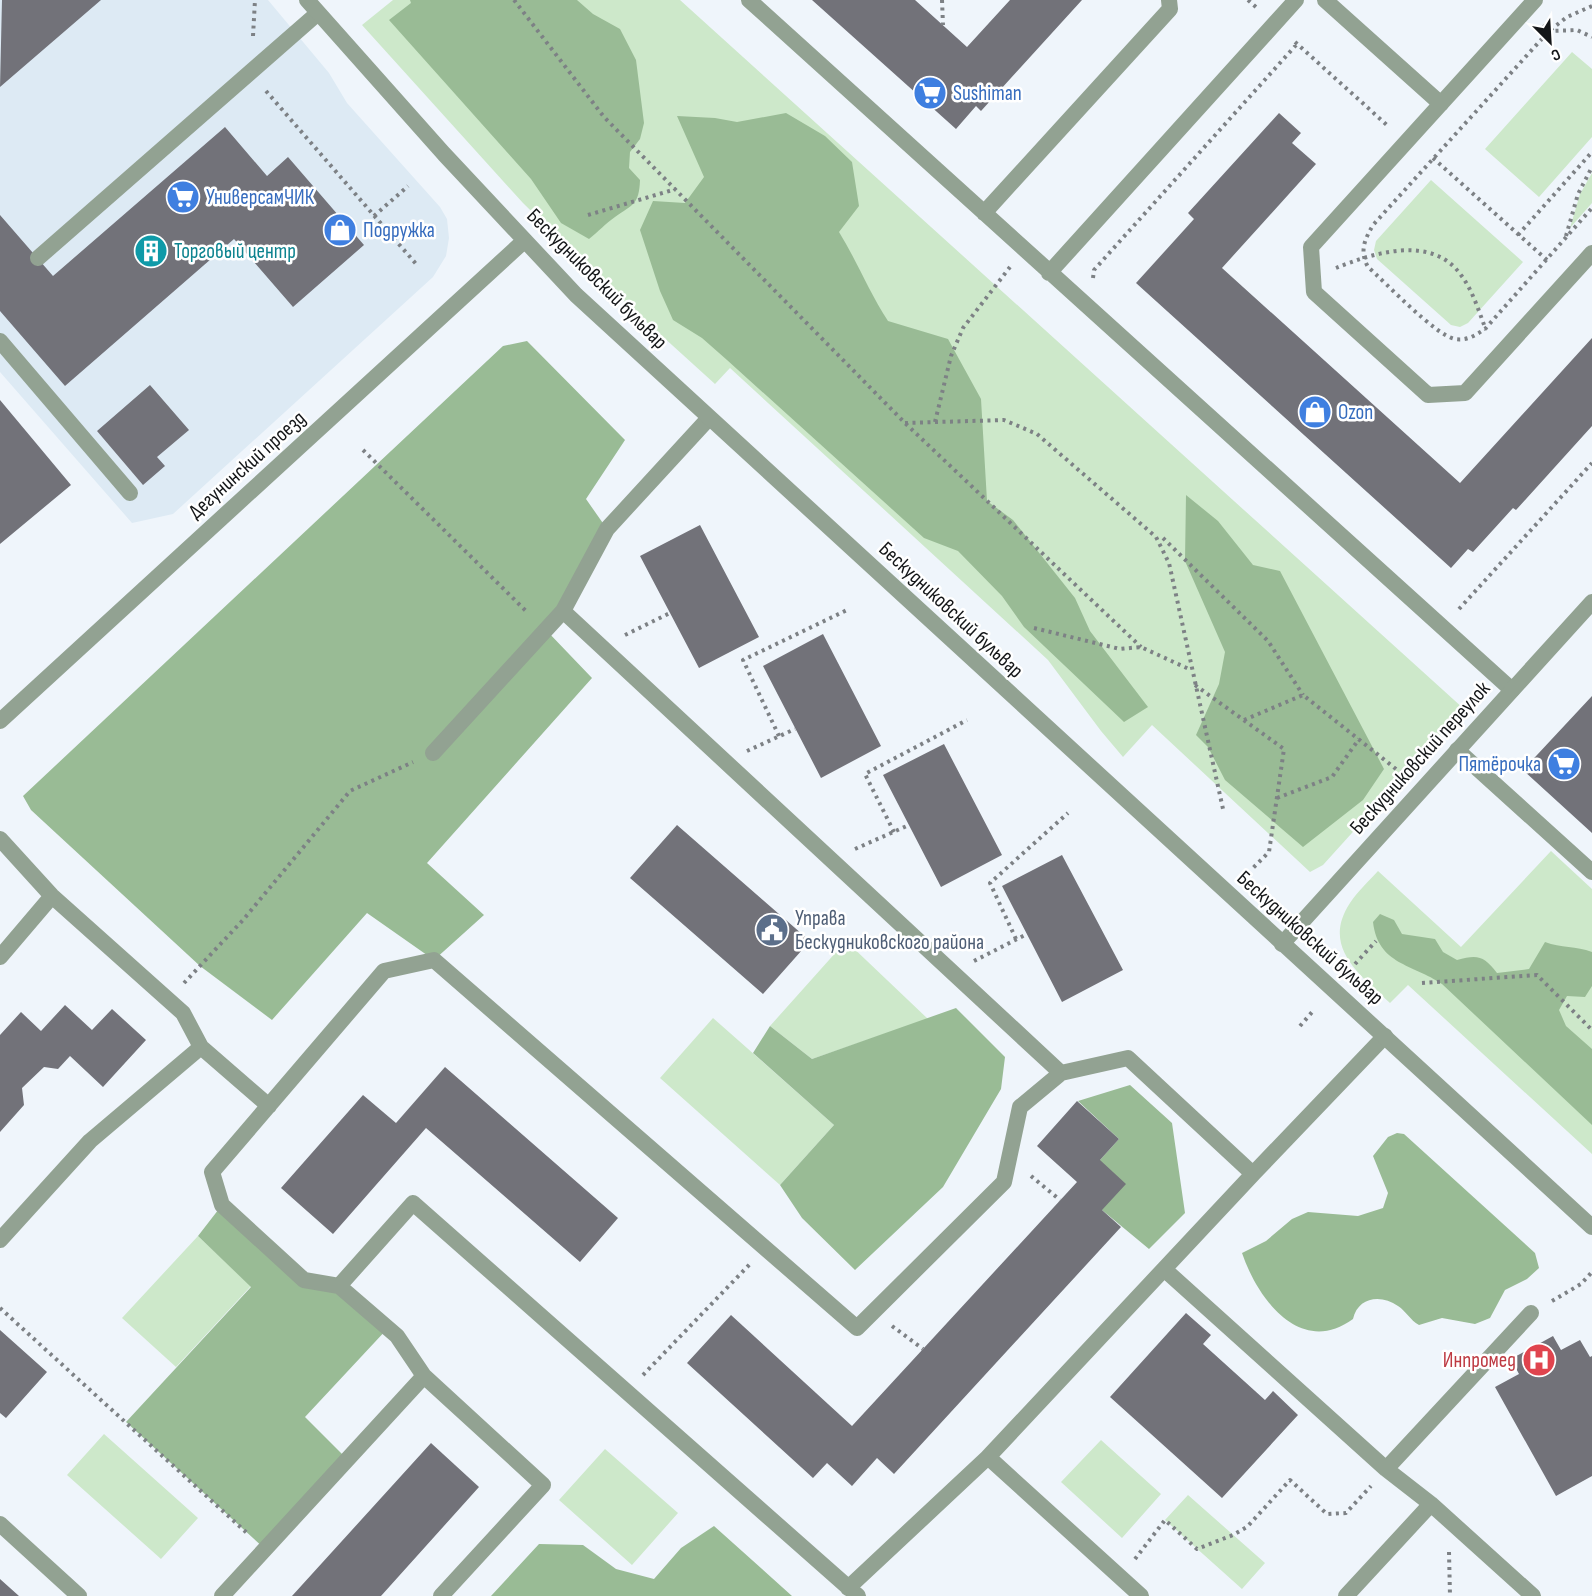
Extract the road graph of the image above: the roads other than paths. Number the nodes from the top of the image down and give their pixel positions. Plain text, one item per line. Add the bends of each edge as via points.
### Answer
1 (307, 0) edge
2 (749, 0) edge
3 (1169, 0) edge
4 (1296, 0) edge
5 (1325, 0) edge
6 (1535, 0) edge
7 (318, 13) junction
8 (1441, 104) junction
9 (984, 213) junction
10 (524, 242) junction
11 (1592, 253) edge
12 (38, 258) dead end
13 (1049, 273) junction
14 (0, 341) edge
15 (709, 418) junction
16 (130, 493) dead end
17 (1592, 602) edge
18 (563, 611) junction
19 (1512, 690) junction
20 (3, 714) edge
21 (1457, 750) junction
22 (433, 753) road end
23 (0, 839) edge
24 (1592, 872) edge
25 (52, 896) junction
26 (1282, 944) junction
27 (0, 957) edge
28 (1385, 1036) junction
29 (201, 1047) junction
30 (1060, 1073) junction
31 (269, 1106) junction
32 (1253, 1174) junction
33 (1592, 1227) edge
34 (0, 1240) edge
35 (1164, 1269) junction
36 (339, 1286) junction
37 (1531, 1313) road end
38 (424, 1376) junction
39 (988, 1457) junction
40 (1386, 1469) junction
41 (1431, 1504) junction
42 (0, 1524) edge
43 (853, 1592) edge
44 (78, 1596) edge
45 (222, 1596) edge
46 (441, 1596) edge
47 (1141, 1596) edge
48 (1346, 1596) edge
49 (1533, 1596) edge

1 - 7 street, Бескудниковский бульвар
2 - 9 street
3 - 9 street via 1170,9
4 - 13 street
5 - 8 street
6 - 8 street
7 - 10 street, Бескудниковский бульвар
7 - 12 street
8 - 11 street via 1311,247 1314,292 1428,395 1465,393
9 - 13 street
10 - 15 street, Бескудниковский бульвар
10 - 20 street, Дегунинский проезд
13 - 19 street
14 - 16 street
15 - 18 street via 608,529
15 - 26 street, Бескудниковский бульвар
17 - 19 street, Бескудниковский переулок
18 - 22 street
18 - 30 street
19 - 21 street, Бескудниковский переулок
21 - 24 street
21 - 26 street, Бескудниковский переулок
23 - 25 street
25 - 27 street
25 - 29 street via 183,1013
26 - 28 street, Бескудниковский бульвар
28 - 32 street
28 - 33 street, Бескудниковский бульвар
29 - 31 street
29 - 34 street via 90,1141
30 - 31 street via 1020,1107 1004,1182 857,1328 434,960 384,971
30 - 32 street via 1128,1058
31 - 36 street via 212,1172 222,1206 304,1280
32 - 35 street
35 - 39 street
35 - 40 street
36 - 38 street via 397,1336
36 - 43 street via 413,1203
37 - 40 street
38 - 45 street
38 - 46 street via 543,1485
39 - 43 street
39 - 47 street
40 - 41 street
41 - 48 street
41 - 49 street
42 - 44 street

